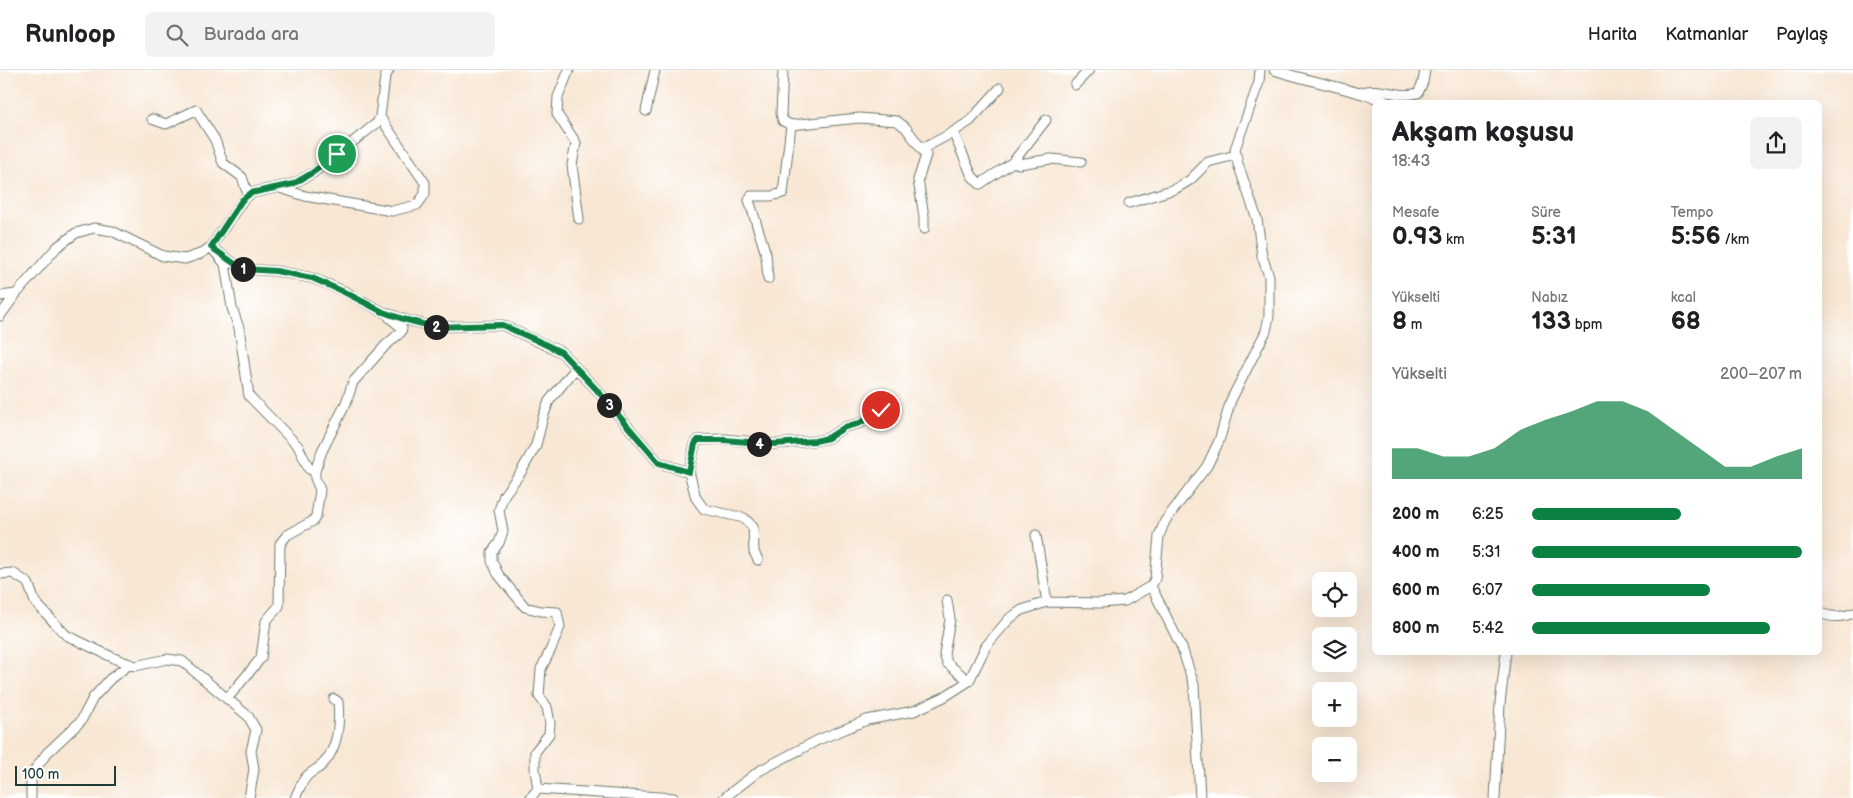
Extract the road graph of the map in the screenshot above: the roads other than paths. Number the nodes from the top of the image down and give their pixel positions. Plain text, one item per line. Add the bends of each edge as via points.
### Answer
1 (389, 70) edge
2 (569, 70) edge
3 (655, 70) edge
4 (783, 70) edge
5 (1089, 70) edge
6 (1260, 70) edge
7 (1274, 70) edge
8 (1425, 70) edge
9 (1075, 85) dead end
10 (1000, 88) dead end
11 (1361, 92) junction
12 (1383, 100) edge
13 (646, 110) dead end
14 (380, 117) junction
15 (152, 119) dead end
16 (1046, 120) dead end
17 (791, 125) junction
18 (953, 132) junction
19 (922, 149) junction
20 (1236, 154) junction
21 (1013, 162) junction
22 (1082, 162) dead end
23 (280, 188) junction
24 (251, 193) junction
25 (1129, 203) dead end
26 (579, 219) dead end
27 (924, 229) dead end
28 (211, 247) junction
29 (768, 279) dead end
30 (16, 294) junction
31 (0, 296) edge
32 (383, 312) junction
33 (0, 316) edge
34 (576, 368) junction
35 (881, 410) dead end
36 (315, 471) junction
37 (689, 472) junction
38 (1036, 535) dead end
39 (758, 560) dead end
40 (0, 574) edge
41 (1151, 586) junction
42 (947, 600) dead end
43 (1047, 602) junction
44 (1853, 613) edge
45 (1822, 614) edge
46 (1506, 655) edge
47 (130, 664) junction
48 (969, 681) junction
49 (227, 699) junction
50 (334, 699) dead end
51 (538, 788) junction
52 (31, 798) edge
53 (249, 798) edge
54 (295, 798) edge
55 (530, 798) edge
56 (674, 798) edge
57 (724, 798) edge
58 (1200, 798) edge
59 (1495, 798) edge

1 - 14 street via 385,77
2 - 26 street via 558,97 557,114 576,143 572,165
3 - 13 street
4 - 17 street via 781,114 783,121
5 - 9 street
6 - 20 street
7 - 11 street
8 - 11 street via 1418,93 1408,96 1375,90
10 - 18 street via 970,121
11 - 12 street
14 - 23 street via 359,138 312,173
14 - 23 street via 425,183 426,194 417,205 392,211 305,196
15 - 24 street via 166,124 196,110 215,140 223,163 242,177
16 - 21 street
17 - 19 street via 859,118 897,121
17 - 29 street via 783,193 751,196 749,200 766,254
18 - 19 street
18 - 21 street via 977,183 986,181
19 - 27 street via 926,155 918,180
20 - 25 street via 1208,162 1190,180 1175,189
20 - 41 street via 1257,219 1262,256 1269,276 1269,316 1266,331 1231,400 1219,441 1207,466 1165,521 1159,536 1155,578
21 - 22 street via 1051,159
23 - 24 street
24 - 28 street via 242,200
28 - 30 street via 185,259 163,256 112,231 94,228 76,233 57,247
28 - 32 street via 242,269 312,278
28 - 36 street via 225,264 249,396 298,446 309,469
30 - 31 street
30 - 33 street
32 - 34 street via 434,327 502,325 561,352
32 - 36 street via 402,328 401,332 353,382
34 - 37 street via 659,463
34 - 51 street via 549,401 536,445 504,495 499,510 503,531 492,552 498,574 525,607 557,612 560,627 540,669 539,696 547,707 550,723 549,734 535,752
35 - 37 street via 860,423 815,441 774,444 698,440
36 - 49 street via 320,490 316,516 287,535 280,544 279,606 266,622 261,658
37 - 39 street via 696,498 704,509 744,518 753,527 754,552
38 - 43 street
40 - 47 street via 12,573 28,583 35,602 66,635
41 - 43 street via 1125,601
41 - 58 street via 1182,648 1194,685
42 - 48 street via 950,619 944,654 947,663
43 - 48 street via 1022,610 1009,619 986,646
44 - 45 street via 1840,617
46 - 59 street
47 - 49 street via 135,666 167,659 182,661
47 - 52 street via 93,698 81,721 47,754 31,775
48 - 57 street via 914,711 867,720 818,740 759,771
49 - 53 street via 248,716 256,730 251,751 254,769
50 - 54 street via 338,702 339,711 336,744 329,758 306,777
51 - 55 street
51 - 56 street

